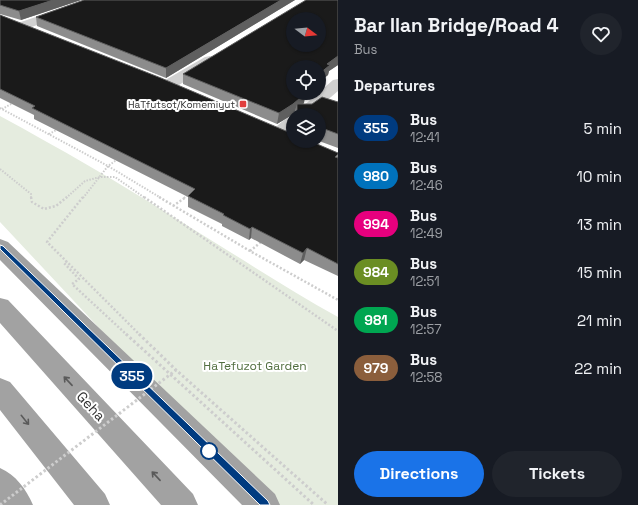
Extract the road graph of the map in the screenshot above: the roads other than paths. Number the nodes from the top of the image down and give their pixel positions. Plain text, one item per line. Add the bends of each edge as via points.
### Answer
1 (97, 0) edge
2 (43, 34) edge
3 (221, 53) edge
4 (338, 83) edge
5 (189, 94) edge
6 (309, 108) edge
7 (264, 125) edge
8 (286, 135) edge
9 (0, 240) edge
10 (0, 248) edge
11 (35, 282) junction
12 (0, 307) edge
13 (0, 390) edge
14 (0, 483) edge
15 (17, 505) edge
16 (94, 505) edge
17 (182, 505) edge
18 (264, 505) edge

1 - 2 street via 17,25
3 - 5 street via 162,83
4 - 6 street
7 - 8 street
9 - 11 highway
10 - 11 highway
11 - 18 highway
17 -> 12 highway, Geha
13 -> 16 highway
14 - 15 highway

